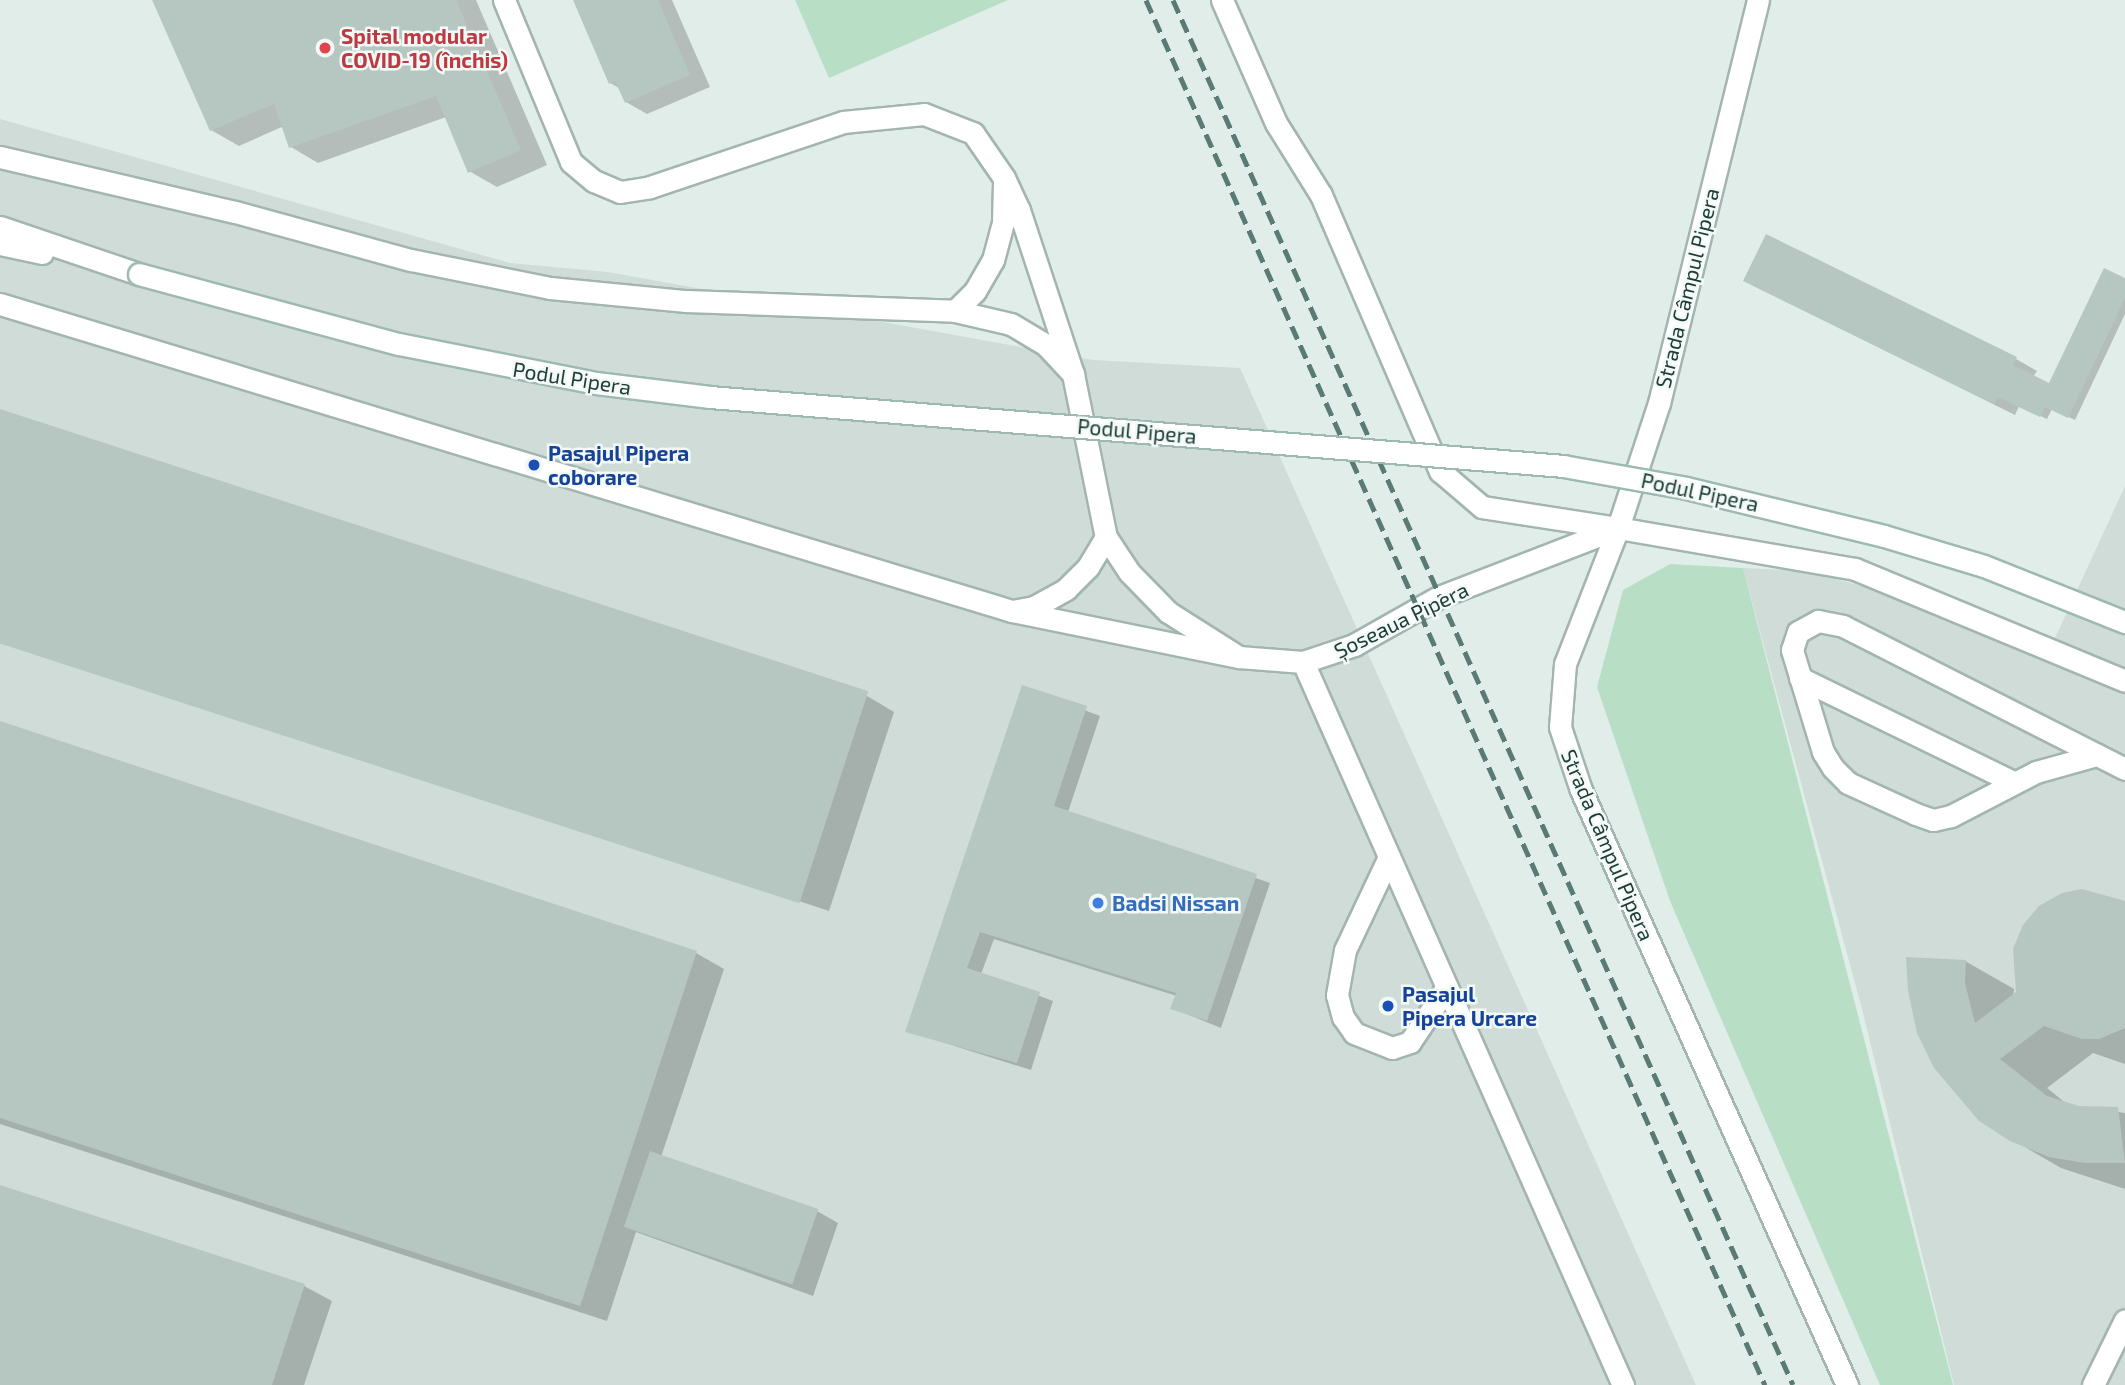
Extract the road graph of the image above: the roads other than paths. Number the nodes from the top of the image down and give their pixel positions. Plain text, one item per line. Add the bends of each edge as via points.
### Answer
1 (503, 0) edge
2 (1222, 0) edge
3 (1758, 0) edge
4 (0, 158) edge
5 (1004, 178) junction
6 (0, 227) edge
7 (0, 244) edge
8 (139, 274) junction
9 (0, 304) edge
10 (954, 311) junction
11 (1073, 374) junction
12 (1618, 528) junction
13 (1106, 537) junction
14 (1012, 611) junction
15 (2125, 622) edge
16 (1239, 657) junction
17 (1303, 662) junction
18 (1800, 678) junction
19 (2125, 681) edge
20 (2097, 755) junction
21 (2125, 769) edge
22 (2012, 782) junction
23 (1389, 857) junction
24 (1447, 987) junction
25 (2125, 1320) edge
26 (1623, 1385) edge
27 (1847, 1385) edge
28 (2093, 1385) edge

1 - 5 main road via 571,162 594,181 620,192 650,187 843,122 924,114 972,133
2 - 12 main road via 1276,123 1321,195 1440,471 1482,508
3 - 12 main road, Strada Câmpul Pipera via 1659,403
4 - 10 main road via 235,212 411,260 550,288 686,301
5 - 10 main road via 1003,223 993,260 975,291
5 - 11 main road via 1028,231
6 - 8 main road
7 - 8 main road
8 - 15 main road, Podul Pipera, bridge via 399,344 596,383 709,397 1563,466 1686,488 1884,536 1984,566
9 - 14 main road, Șoseaua Pipera
10 - 11 main road via 988,316 1029,332
11 - 13 main road
12 - 17 main road, Șoseaua Pipera via 1439,597 1354,645
12 - 19 main road via 1855,569
12 - 27 main road, Strada Câmpul Pipera via 1565,663 1560,727 1580,790
13 - 14 main road via 1088,567 1066,589 1034,607
13 - 16 main road via 1129,572 1168,612
14 - 16 main road, Șoseaua Pipera
16 - 17 main road, Șoseaua Pipera
17 - 23 main road
18 - 20 main road via 1792,650 1798,632 1818,621 1843,626
18 - 22 main road
18 - 22 main road via 1823,752 1848,782 1933,820 1951,816
20 - 21 main road
20 - 22 main road
23 - 24 main road
23 - 24 main road via 1345,950 1337,995 1343,1017 1354,1033 1392,1048 1410,1042
24 - 26 main road
25 - 28 main road

